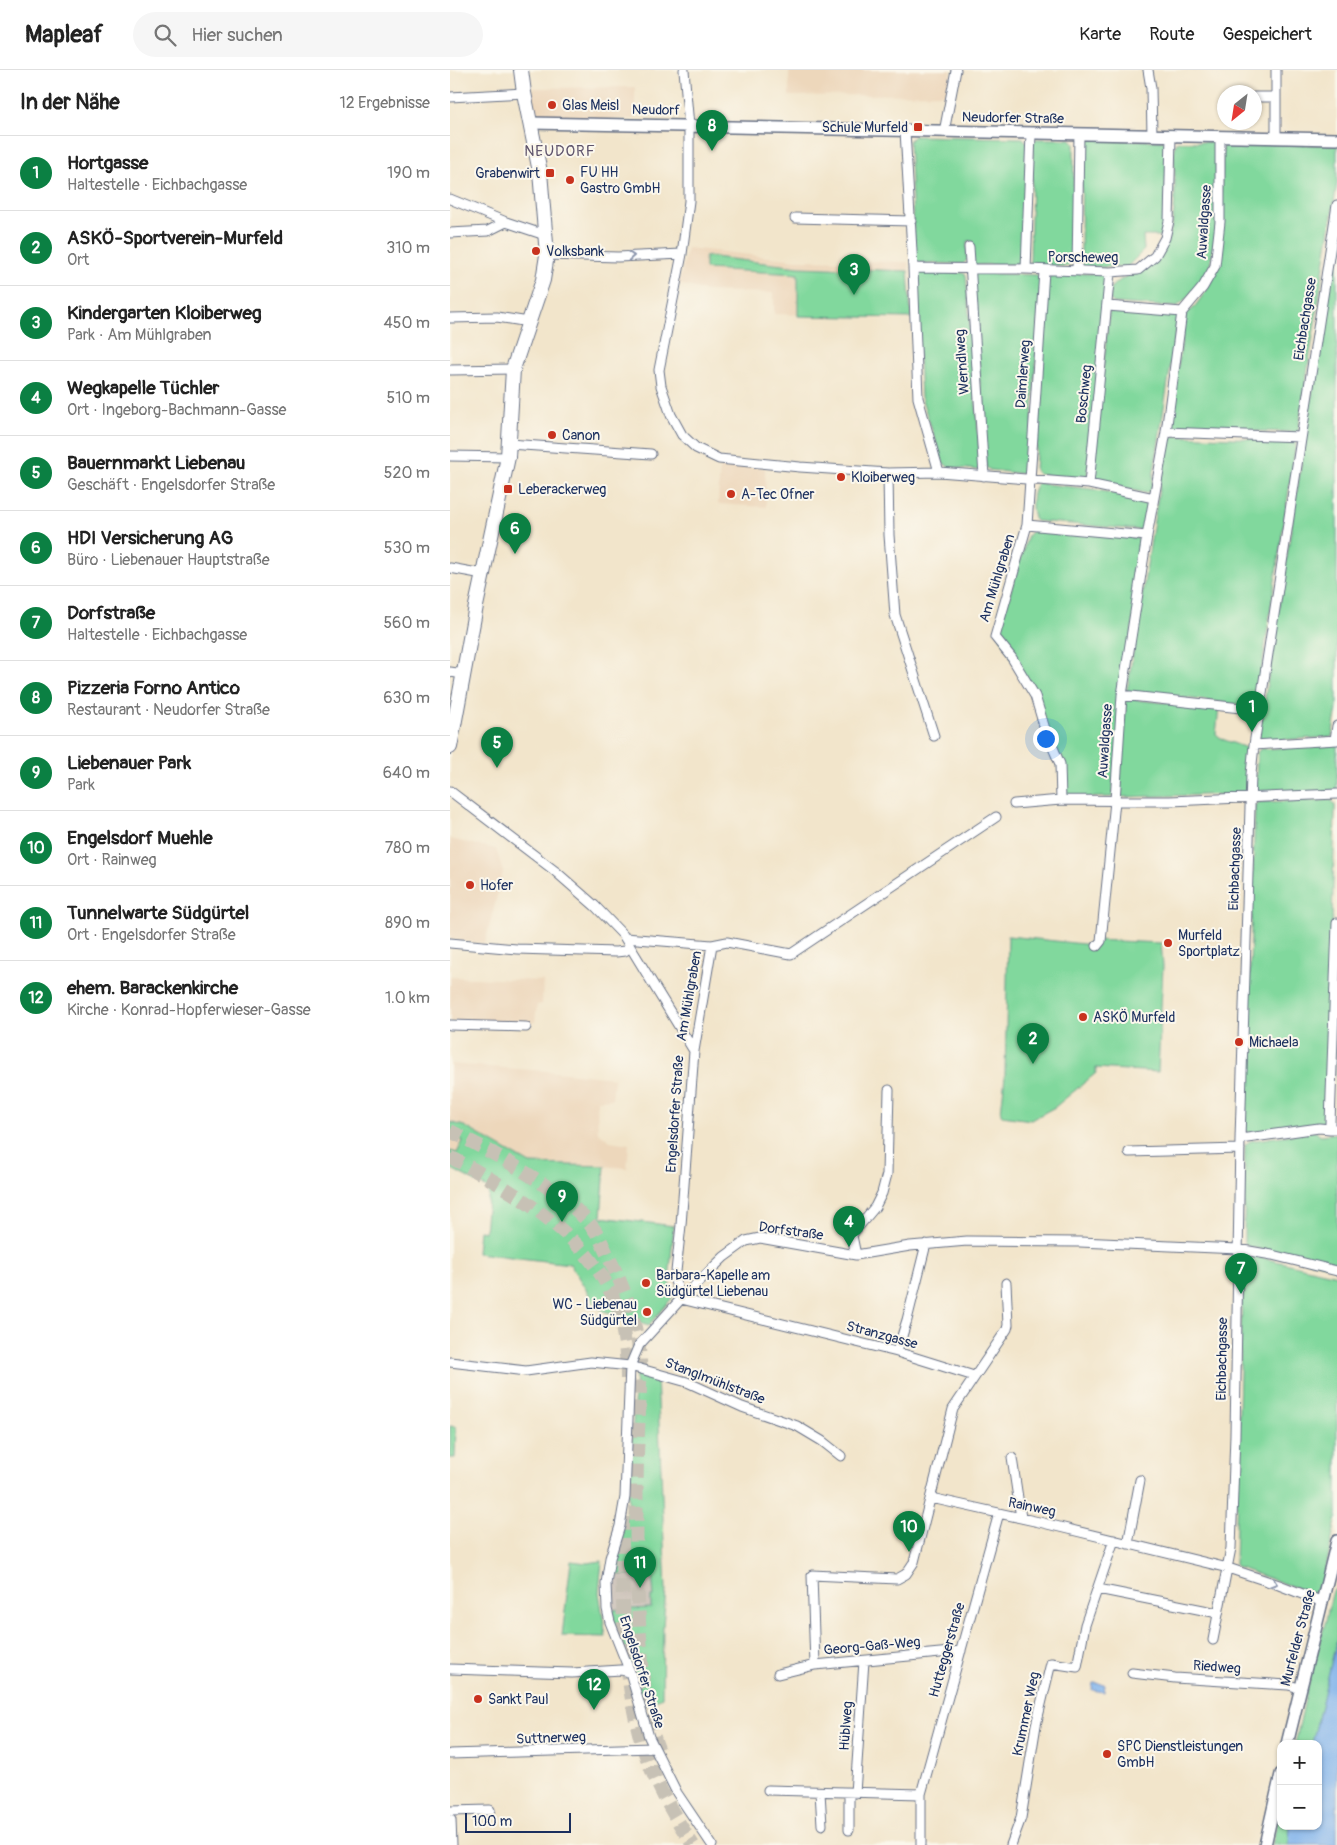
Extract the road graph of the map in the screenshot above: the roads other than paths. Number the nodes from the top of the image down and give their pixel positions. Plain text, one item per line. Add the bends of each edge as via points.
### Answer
1 (521, 70) edge
2 (684, 70) edge
3 (956, 70) edge
4 (1148, 70) edge
5 (1276, 70) edge
6 (524, 93) junction
7 (450, 97) edge
8 (1262, 97) edge
9 (1276, 97) junction
10 (531, 123) junction
11 (690, 126) junction
12 (904, 131) junction
13 (944, 132) junction
14 (1031, 133) junction
15 (1079, 134) junction
16 (1152, 135) junction
17 (1170, 135) junction
18 (1220, 137) junction
19 (1276, 138) junction
20 (1337, 139) edge
21 (450, 199) edge
22 (1337, 205) edge
23 (796, 218) dead end
24 (910, 221) junction
25 (506, 222) junction
26 (450, 233) edge
27 (545, 235) junction
28 (969, 247) dead end
29 (682, 254) junction
30 (547, 255) junction
31 (913, 268) junction
32 (969, 268) junction
33 (1026, 269) junction
34 (1044, 271) junction
35 (1077, 271) junction
36 (1110, 272) junction
37 (1108, 306) junction
38 (1182, 312) junction
39 (450, 318) edge
40 (529, 322) junction
41 (513, 369) junction
42 (450, 370) edge
43 (1166, 432) junction
44 (1301, 437) junction
45 (508, 451) junction
46 (650, 454) dead end
47 (450, 456) edge
48 (939, 472) junction
49 (888, 473) junction
50 (984, 476) junction
51 (1030, 479) junction
52 (1089, 484) junction
53 (1154, 498) junction
54 (1027, 525) junction
55 (1147, 536) junction
56 (450, 568) edge
57 (483, 574) junction
58 (457, 673) edge
59 (1122, 695) junction
60 (1259, 710) junction
61 (1337, 726) edge
62 (934, 736) dead end
63 (1336, 740) edge
64 (1254, 745) junction
65 (450, 747) edge
66 (450, 791) edge
67 (1337, 794) edge
68 (1250, 798) junction
69 (1062, 800) junction
70 (1115, 801) junction
71 (1014, 804) dead end
72 (996, 817) dead end
73 (1337, 923) edge
74 (625, 938) junction
75 (450, 944) edge
76 (712, 945) junction
77 (1096, 946) dead end
78 (630, 947) junction
79 (450, 1025) edge
80 (526, 1028) dead end
81 (694, 1051) junction
82 (889, 1090) dead end
83 (1334, 1129) edge
84 (1240, 1139) junction
85 (1240, 1149) junction
86 (1129, 1152) dead end
87 (926, 1244) junction
88 (1238, 1249) junction
89 (856, 1254) junction
90 (1337, 1271) edge
91 (1006, 1283) dead end
92 (681, 1299) junction
93 (639, 1345) joint
94 (897, 1352) junction
95 (450, 1362) edge
96 (630, 1366) junction
97 (974, 1376) junction
98 (842, 1456) dead end
99 (1012, 1458) dead end
100 (1140, 1480) dead end
101 (931, 1498) junction
102 (999, 1513) junction
103 (1020, 1518) junction
104 (1114, 1540) junction
105 (1337, 1541) edge
106 (1128, 1544) junction
107 (1228, 1568) junction
108 (1098, 1589) junction
109 (1322, 1602) junction
110 (1218, 1613) junction
111 (1213, 1640) dead end
112 (961, 1651) junction
113 (864, 1661) junction
114 (815, 1665) junction
115 (450, 1669) edge
116 (630, 1672) junction
117 (1132, 1673) dead end
118 (778, 1674) dead end
119 (1300, 1688) junction
120 (1288, 1740) edge
121 (654, 1748) junction
122 (450, 1754) edge
123 (1279, 1785) edge
124 (768, 1790) dead end
125 (820, 1792) junction
126 (852, 1793) junction
127 (921, 1794) junction
128 (490, 1810) dead end
129 (451, 1816) edge
130 (822, 1825) dead end
131 (849, 1830) dead end
132 (452, 1845) edge
133 (712, 1845) edge
134 (921, 1845) edge
135 (1011, 1845) edge
136 (1265, 1845) edge

1 - 6 main road
2 - 11 street
3 - 13 street
4 - 16 street
5 - 9 street
6 - 7 street
6 - 10 main road
8 - 9 street
9 - 19 street
10 - 11 street, Neudorf
10 - 27 main road via 540,172
11 - 12 street, Neudorfer Straße
11 - 29 street via 689,201
12 - 13 street, Neudorfer Straße
12 - 24 street
13 - 14 street, Neudorfer Straße
14 - 15 street, Neudorfer Straße
14 - 33 street
15 - 16 street, Neudorfer Straße
15 - 35 street
16 - 17 street, Neudorfer Straße
17 - 18 street, Neudorfer Straße
17 - 36 street, Porscheweg via 1169,221 1165,238 1155,256 1138,270
18 - 19 street, Neudorfer Straße
18 - 38 street, Auwaldgasse via 1220,222 1215,266
19 - 20 street, Neudorfer Straße
21 - 25 street
22 - 44 street, Eichbachgasse
23 - 24 street
24 - 31 street
25 - 26 street via 488,231
25 - 27 street
27 - 30 main road
28 - 32 street, Werndlweg
30 -> 29 street via 618,257
29 - 49 street via 659,370 671,415 682,435 696,448 719,459
30 - 40 main road via 543,280
31 - 32 street, Porscheweg
31 - 48 street via 918,398
32 - 33 street, Porscheweg
32 - 50 street, Werndlweg
33 - 34 street, Porscheweg
34 - 35 street, Porscheweg
34 - 51 street, Daimlerweg
35 - 36 street, Porscheweg
36 - 37 street, Boschweg
37 - 38 street
37 - 52 street, Boschweg
38 - 43 street, Auwaldgasse
39 - 40 street via 497,317
40 - 41 main road
41 - 42 street
41 - 45 main road
43 - 44 street
43 - 53 street, Auwaldgasse
44 - 60 street, Eichbachgasse
45 - 46 street
45 - 47 street
45 - 57 main road
48 - 49 street
48 - 50 street
49 - 62 street via 895,615
50 - 51 street
51 - 52 street
51 - 54 street, Am Mühlgraben
52 - 53 street
53 - 55 street, Auwaldgasse
54 - 55 street
54 - 69 street, Am Mühlgraben via 995,637 1035,696 1060,764
55 - 59 street, Auwaldgasse
56 - 57 street
57 - 58 main road
58 - 65 main road
59 - 60 street
59 - 70 street, Auwaldgasse
60 - 64 street, Eichbachgasse
61 - 63 street
63 - 64 street
64 - 68 street, Eichbachgasse
66 - 74 street, Engelsdorfer Straße via 555,871
67 - 68 street
68 - 70 street
68 - 84 street, Eichbachgasse
69 - 70 street
69 - 71 street
70 - 77 street, Auwaldgasse via 1101,941
72 - 76 street, Am Mühlgraben via 791,954 726,942
73 - 83 street
74 - 76 street, Am Mühlgraben
74 - 78 street, Engelsdorfer Straße
75 - 78 street via 616,952
76 - 81 street, Am Mühlgraben
78 - 81 street, Engelsdorfer Straße
79 - 80 street
81 - 92 street, Engelsdorfer Straße via 674,1281
82 - 89 street via 887,1174 879,1200 852,1236
83 - 84 street via 1319,1128
84 - 85 street, Eichbachgasse
85 - 86 street
85 - 88 street, Eichbachgasse
87 - 88 street, Dorfstraße via 1080,1242
87 - 89 street, Dorfstraße
87 - 94 street
88 - 90 street, Dorfstraße
88 - 107 street, Eichbachgasse via 1235,1435
89 - 92 street, Dorfstraße via 760,1238 749,1239 732,1250
91 - 97 street via 1008,1325
92 - 93 street, Dorfstraße
92 - 94 street, Stranzgasse
93 - 96 street, Engelsdorfer Straße
94 - 97 street, Stranzgasse
95 - 96 street, Stanglmühlstraße via 526,1371 591,1362
96 - 98 street, Stanglmühlstraße via 687,1382 742,1407 797,1426
96 - 116 street, Engelsdorfer Straße via 625,1496 606,1584 610,1622
97 - 101 street via 953,1409
99 - 103 street
100 - 106 street
101 - 102 street, Rainweg
101 - 114 street, Georg-Gaß-Weg via 917,1556 904,1576 896,1579 812,1575
102 - 103 street, Rainweg
102 - 112 street, Hutteggerstraße
103 - 104 street, Rainweg
104 - 106 street, Rainweg
104 - 108 street, Krummer Weg
105 - 109 street, Murfelder Straße
106 - 107 street, Rainweg
107 -> 109 street, Rainweg
107 - 110 street
108 - 110 street
108 - 135 street, Krummer Weg via 1085,1625 1077,1667 1051,1664 1036,1726 1021,1818
109 - 119 street, Murfelder Straße
110 - 111 street
112 - 113 street, Georg-Gaß-Weg
112 - 127 street, Hutteggerstraße
113 - 114 street, Georg-Gaß-Weg
113 - 126 street, Hüblweg
114 - 118 street, Georg-Gaß-Weg
115 - 116 street
116 - 121 street, Engelsdorfer Straße
117 - 119 street, Riedweg
119 - 120 street, Murfelder Straße
121 - 122 street, Suttnerweg
121 - 133 street, Engelsdorfer Straße via 677,1793
123 - 136 street
124 - 125 street
125 - 126 street
125 - 130 street
126 - 127 street
126 - 131 street, Hüblweg
127 - 134 street, Hutteggerstraße
128 - 129 street
129 - 132 street

